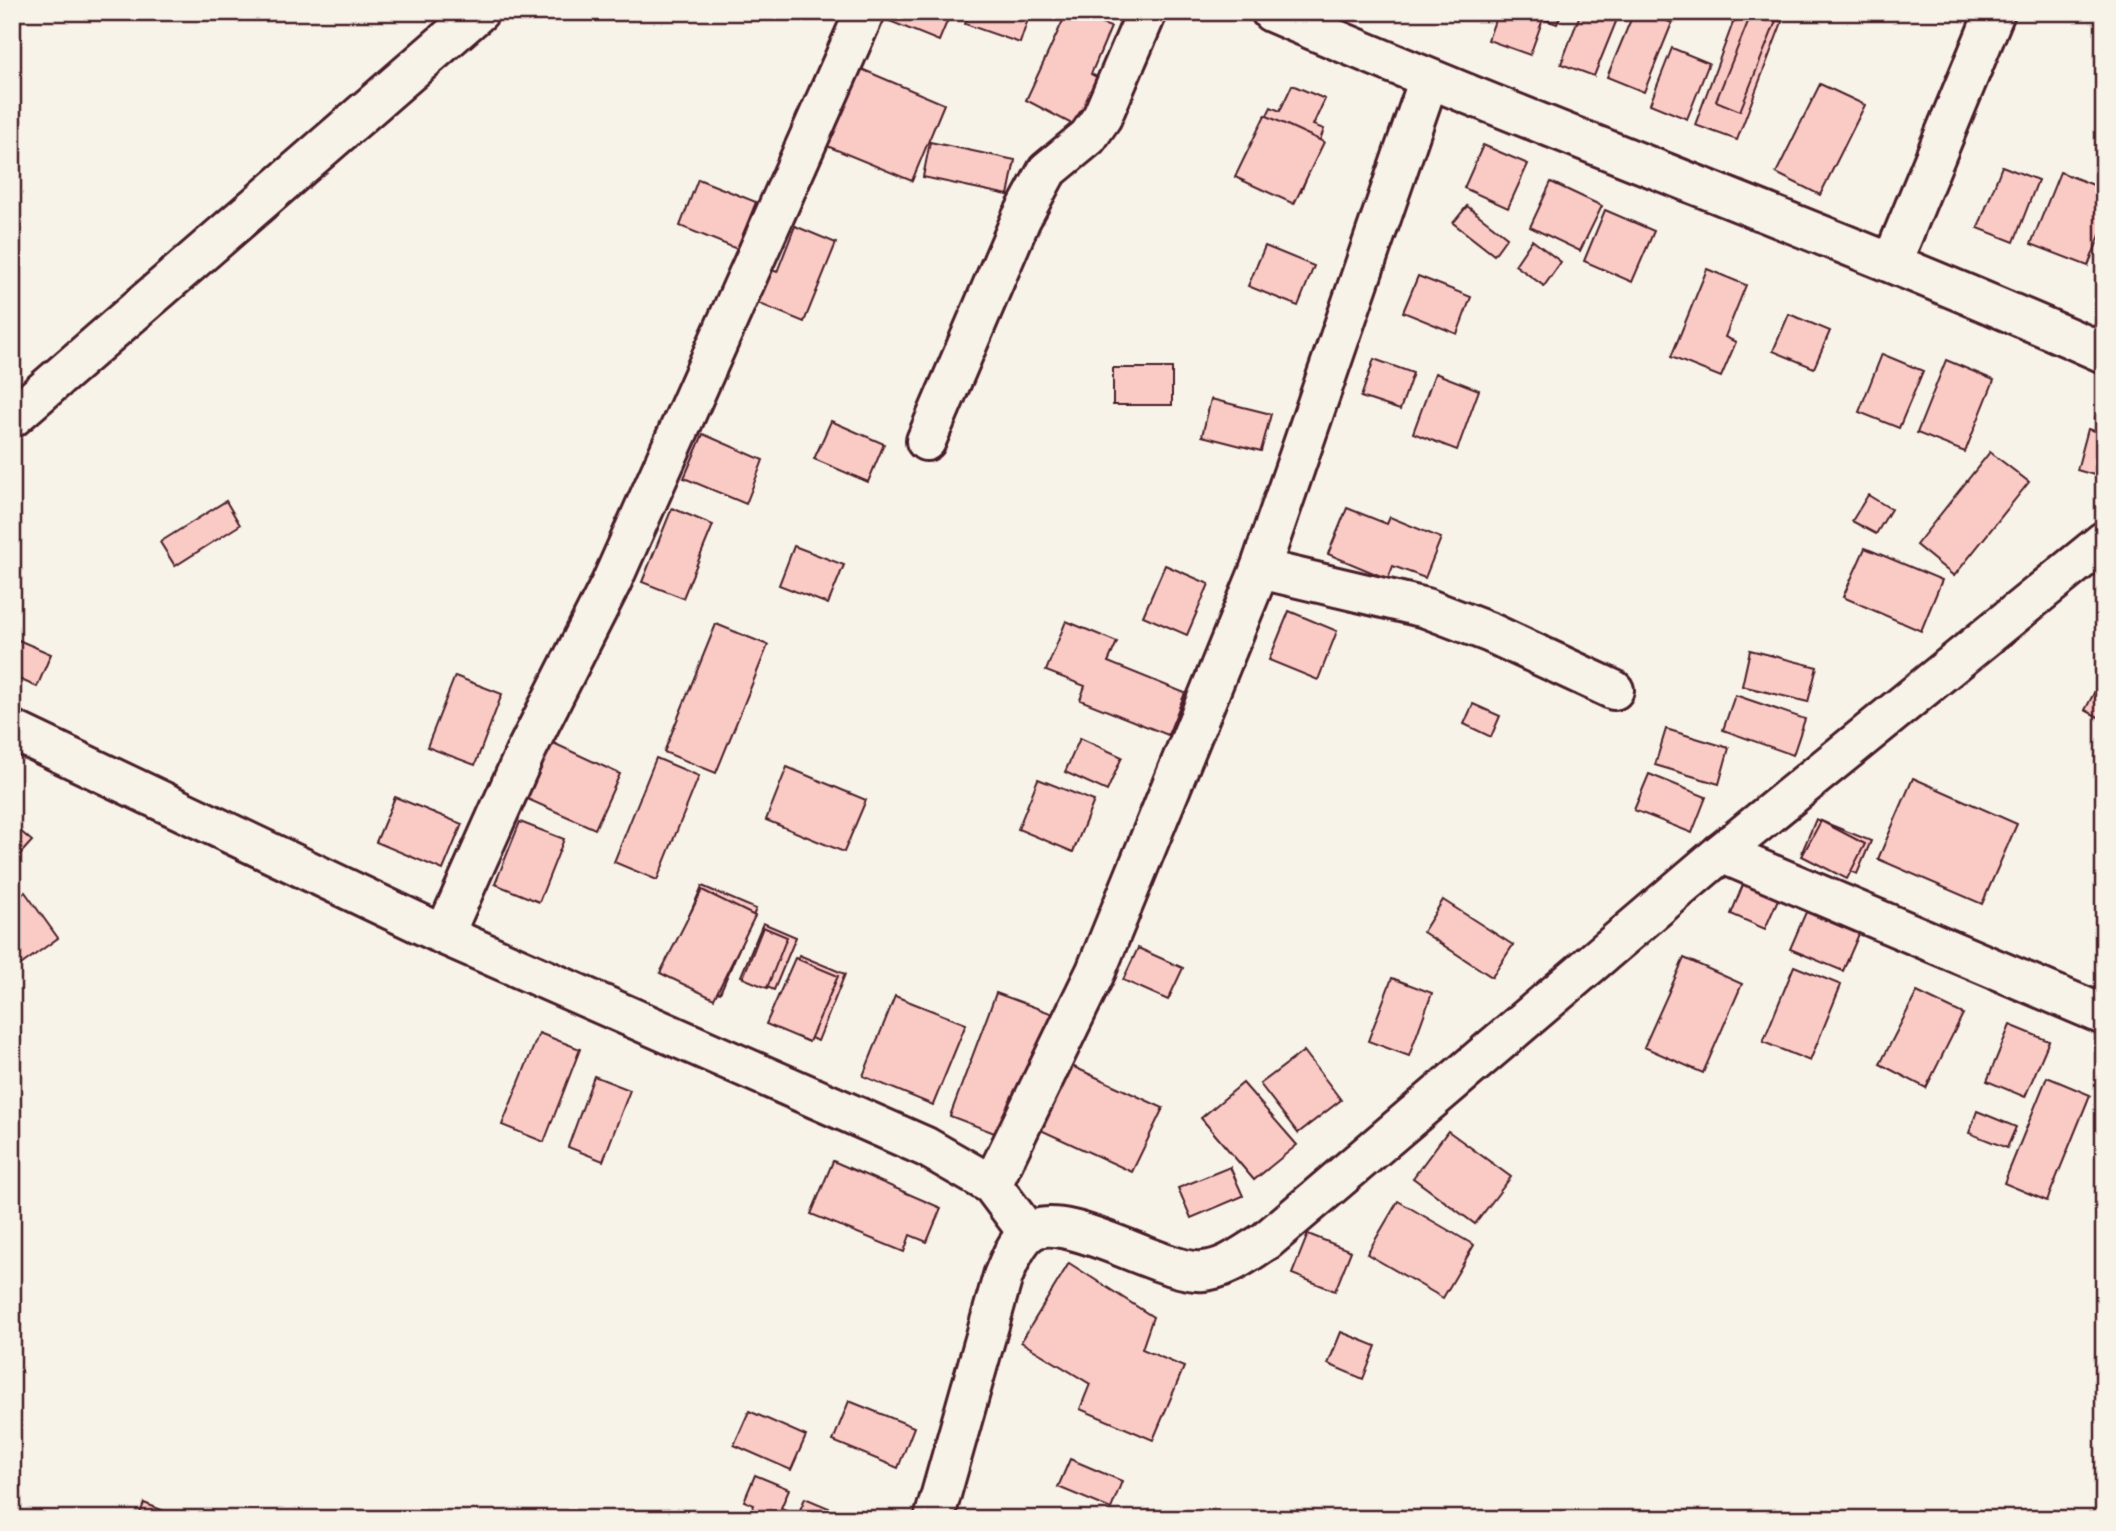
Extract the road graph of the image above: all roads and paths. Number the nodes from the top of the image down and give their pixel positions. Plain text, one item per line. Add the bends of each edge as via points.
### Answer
1 (479, 12) edge
2 (865, 12) edge
3 (1147, 12) edge
4 (1271, 12) edge
5 (1995, 12) edge
6 (1429, 79) junction
7 (1892, 262) junction
8 (2104, 353) edge
9 (12, 418) edge
10 (926, 442) dead end
11 (2104, 541) edge
12 (1261, 569) junction
13 (1614, 690) dead end
14 (12, 730) edge
15 (1721, 853) junction
16 (444, 935) junction
17 (2104, 1015) edge
18 (992, 1185) junction
19 (1028, 1233) junction
20 (934, 1519) edge

1 - 9 street
2 - 16 street via 611,583 526,751
3 - 10 street via 1102,117 1088,137 1047,171 1021,219
4 - 6 street
5 - 7 street
6 - 7 street
6 - 12 street
7 - 8 street
11 - 15 street
12 - 13 street via 1426,608
12 - 18 street via 1096,971
14 - 16 street
15 - 17 street
15 - 19 street via 1266,1241 1227,1265 1201,1271 1165,1264 1094,1235 1048,1227
16 - 18 street via 926,1147
18 - 19 street
19 - 20 street via 1003,1276

